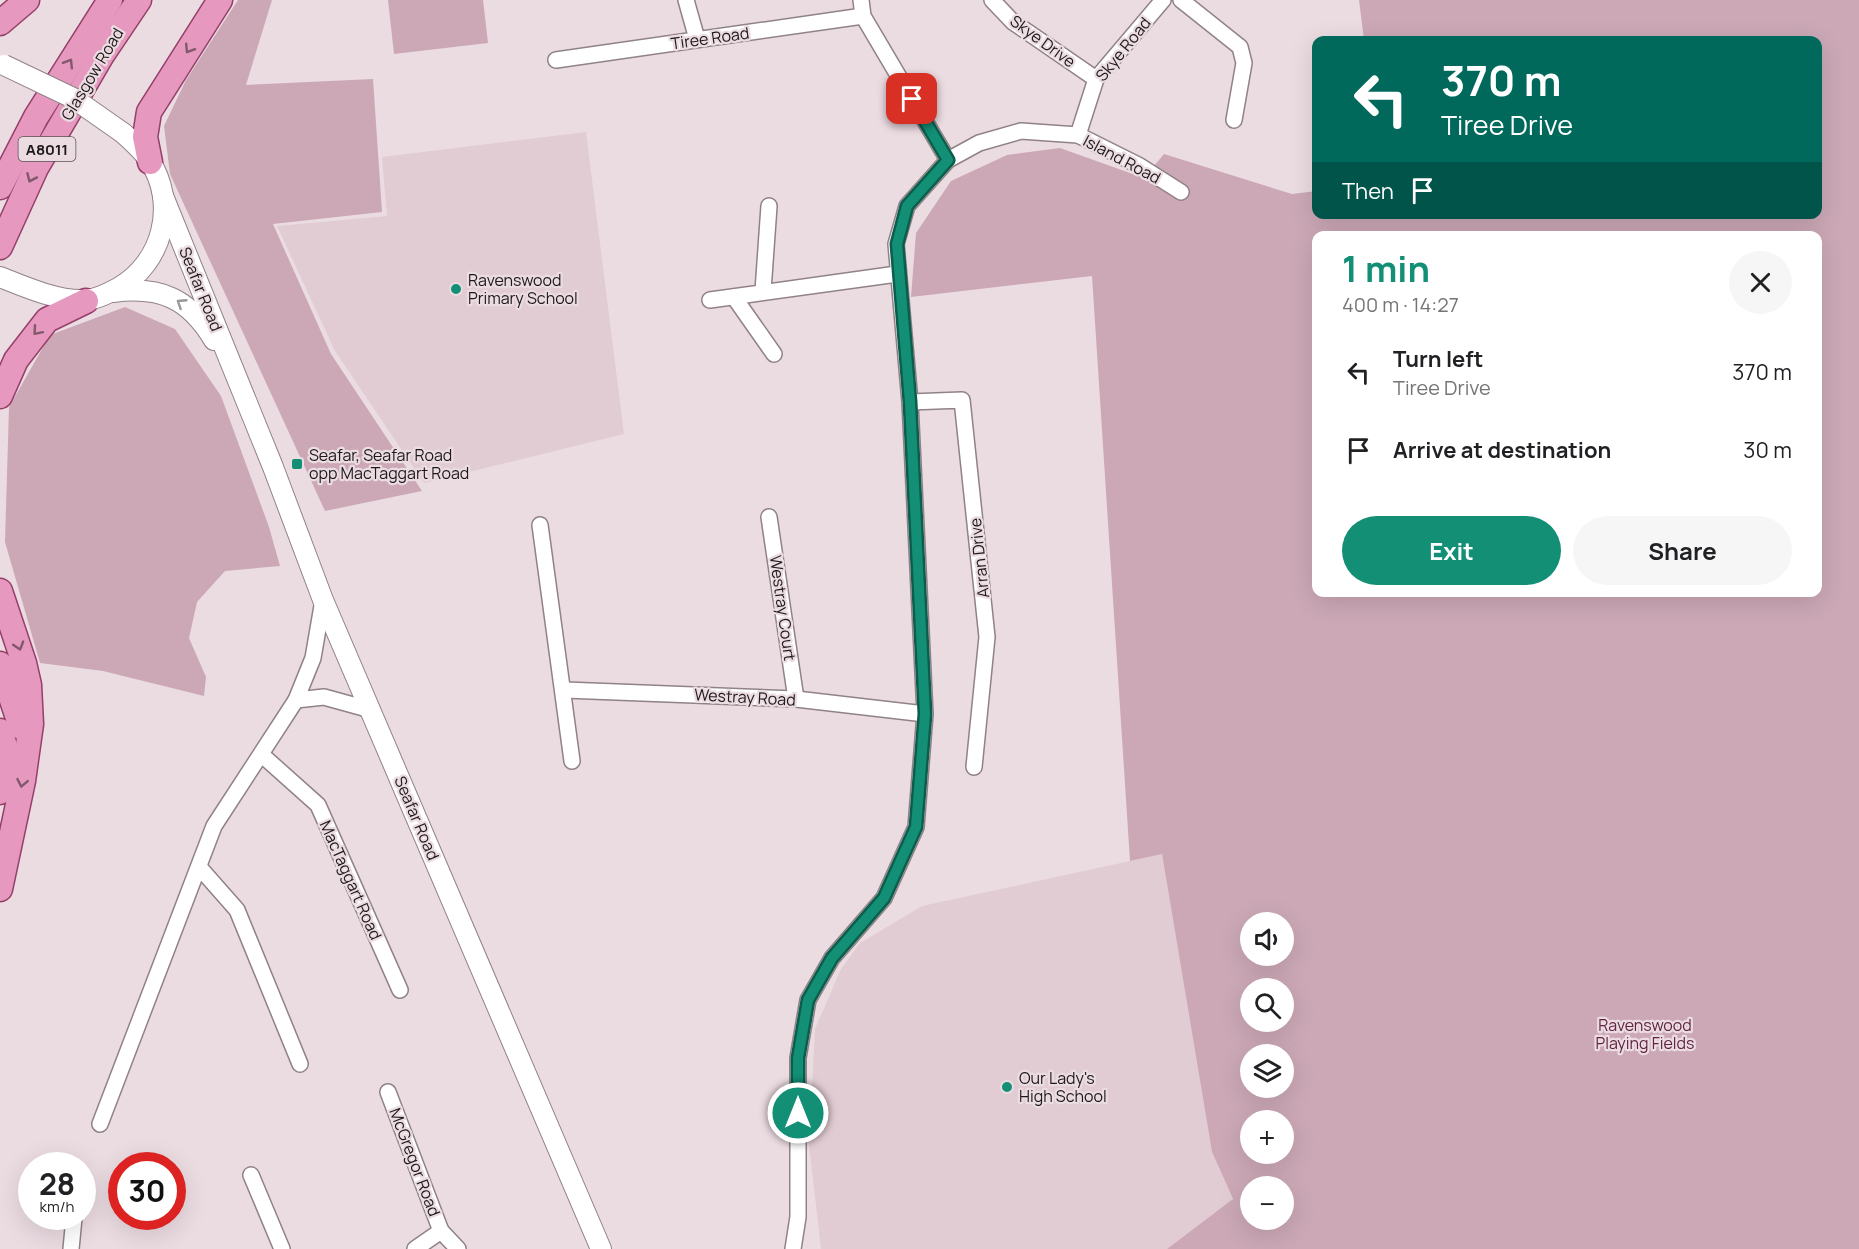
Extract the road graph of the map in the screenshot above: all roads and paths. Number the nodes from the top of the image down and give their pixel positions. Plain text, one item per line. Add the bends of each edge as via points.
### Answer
1 (27, 0) edge
2 (110, 0) edge
3 (139, 0) edge
4 (220, 0) edge
5 (686, 0) edge
6 (992, 0) edge
7 (1163, 0) edge
8 (1181, 0) edge
9 (862, 8) edge
10 (0, 23) edge
11 (697, 39) junction
12 (556, 60) dead end
13 (2, 64) edge
14 (1096, 79) junction
15 (1234, 120) dead end
16 (1078, 135) junction
17 (948, 160) junction
18 (150, 162) junction
19 (0, 188) edge
20 (1181, 192) dead end
21 (162, 196) junction
22 (769, 206) dead end
23 (0, 247) edge
24 (897, 274) junction
25 (0, 277) edge
26 (763, 291) junction
27 (109, 293) junction
28 (734, 297) junction
29 (710, 300) dead end
30 (86, 301) junction
31 (774, 354) dead end
32 (240, 383) junction
33 (0, 396) edge
34 (910, 402) junction
35 (770, 517) dead end
36 (540, 525) dead end
37 (0, 591) edge
38 (323, 600) junction
39 (0, 664) edge
40 (565, 690) junction
41 (796, 699) junction
42 (296, 700) junction
43 (371, 710) junction
44 (925, 714) junction
45 (0, 731) edge
46 (26, 746) junction
47 (262, 755) junction
48 (572, 761) dead end
49 (974, 767) dead end
50 (0, 792) edge
51 (7, 829) edge
52 (200, 868) junction
53 (0, 889) edge
54 (400, 990) dead end
55 (300, 1064) dead end
56 (388, 1092) dead end
57 (100, 1124) dead end
58 (251, 1175) dead end
59 (72, 1230) edge
60 (441, 1231) junction
61 (599, 1246) edge
62 (70, 1249) edge
63 (282, 1249) edge
64 (416, 1249) edge
65 (458, 1249) edge
66 (793, 1249) edge

1 - 10 main road
19 -> 2 main road, Glasgow Road / A8011 via 36,117
3 -> 23 main road, Glasgow Road / A8011 via 36,168
4 -> 18 main road via 150,112 145,137
5 - 11 street
6 - 14 street, Skye Drive via 1013,21
7 - 14 street, Skye Road
8 - 15 street via 1240,47 1244,63
9 - 11 street, Tiree Road
9 - 17 street
11 - 12 street, Tiree Road
13 - 18 street, bridge via 73,98 123,133
14 - 16 street, Skye Road
16 - 17 street, Island Road via 1021,131 979,143
16 - 20 street, Island Road
17 - 24 street, Island Road via 907,206 897,244
18 - 21 street, Seafar Road
21 - 27 street via 164,213 155,253 142,270
21 - 32 street, Seafar Road
22 - 26 street
24 - 26 street
24 - 34 street, Island Road
25 - 30 street
26 - 28 street
27 - 30 street
32 -> 27 street, Seafar Road via 206,327 174,298 155,291
28 - 29 street
28 - 31 street
30 -> 33 main road via 47,320 16,360
32 - 38 street, Seafar Road
34 - 44 street, Island Road
34 - 49 street, Arran Drive via 962,400 987,637
35 - 41 street, Westray Court
36 - 40 street
37 -> 46 main road via 29,685 31,724
38 - 42 street via 313,658
38 - 43 street, Seafar Road
39 - 46 main road
40 - 41 street, Westray Road
40 - 48 street
41 - 44 street, Westray Road
42 - 43 street via 324,697
42 - 47 street
43 - 61 street, Seafar Road
44 - 66 street, Island Road via 916,827 884,898 832,958 808,1000 798,1058 798,1217
45 - 50 main road via 6,749
46 -> 51 main road via 23,781
47 - 52 street via 214,826
47 - 54 street, MacTaggart Road via 318,805
51 - 53 main road
52 - 55 street via 237,910
52 - 57 street
56 - 60 street, McGregor Road
58 - 63 street
59 - 62 street
60 - 64 street, McGregor Road
60 - 65 street, McGregor Road

